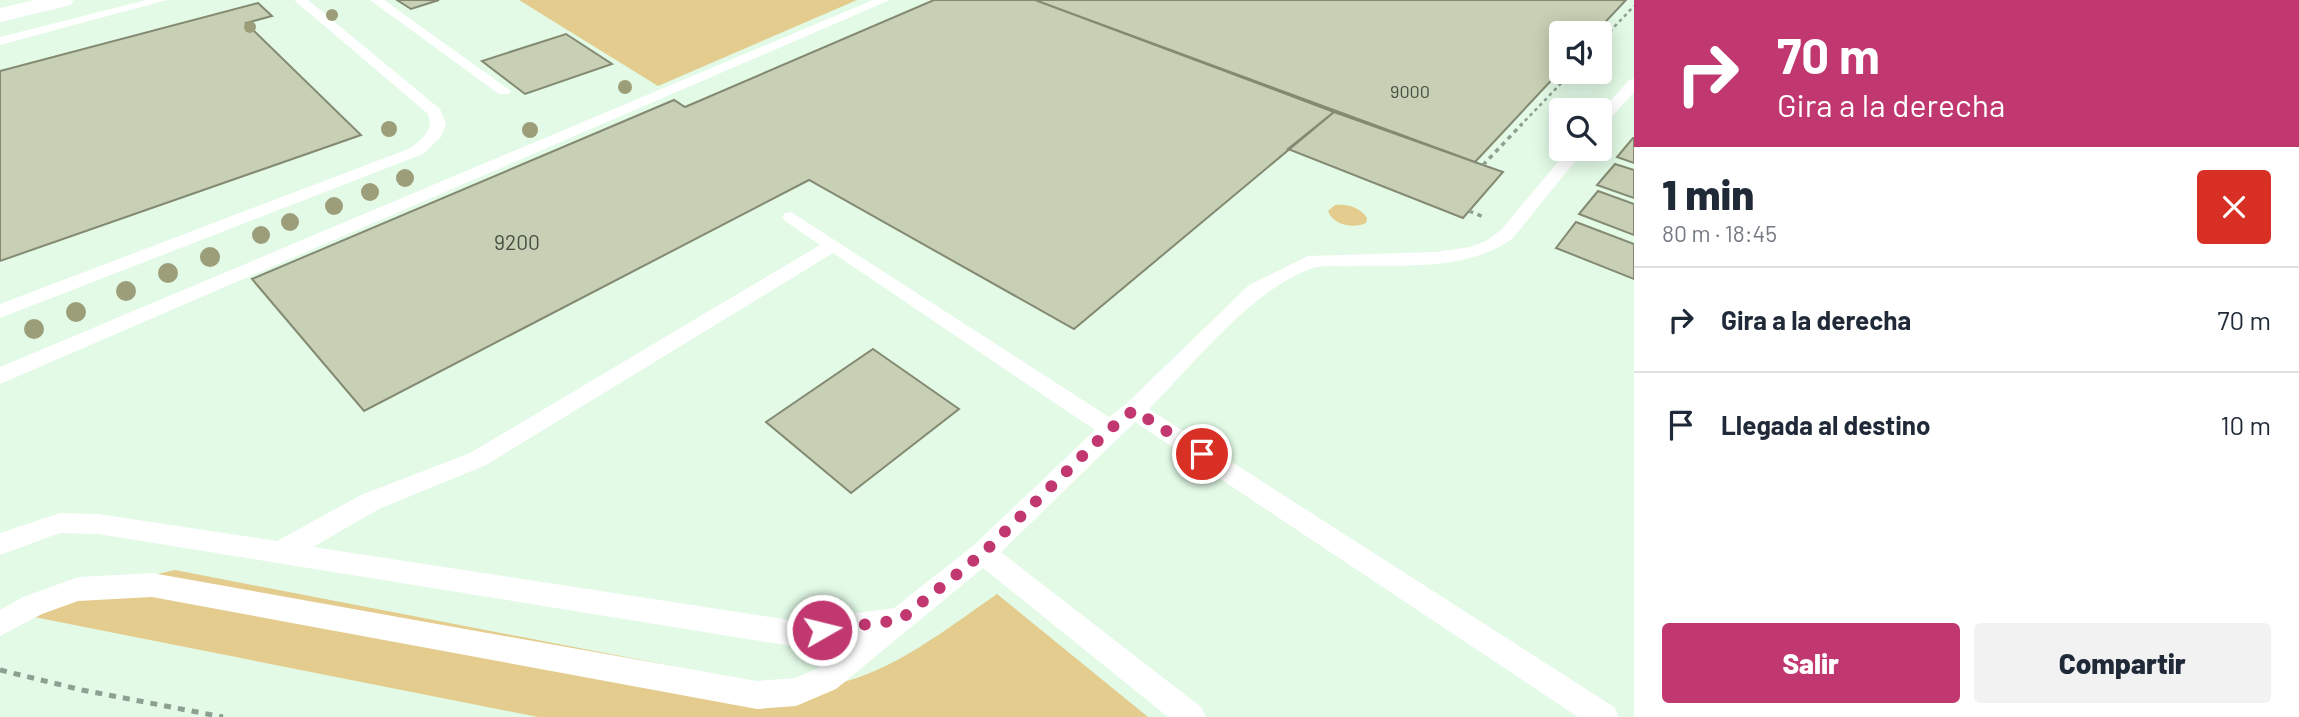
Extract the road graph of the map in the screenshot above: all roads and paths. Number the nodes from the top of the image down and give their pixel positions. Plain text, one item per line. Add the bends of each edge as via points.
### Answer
1 (63, 0) edge
2 (161, 0) edge
3 (300, 0) edge
4 (376, 0) edge
5 (884, 0) edge
6 (1634, 6) edge
7 (0, 15) edge
8 (1612, 29) edge
9 (0, 41) edge
10 (1634, 83) edge
11 (1561, 84) edge
12 (504, 92) dead end
13 (1612, 108) edge
14 (1567, 161) edge
15 (1483, 165) dead end
16 (791, 217) dead end
17 (833, 245) junction
18 (0, 311) edge
19 (0, 376) edge
20 (1134, 410) junction
21 (1110, 429) junction
22 (0, 544) edge
23 (279, 553) junction
24 (983, 553) junction
25 (900, 620) junction
26 (0, 624) edge
27 (0, 670) edge
28 (223, 717) edge
29 (1191, 717) edge
30 (1604, 717) edge

1 - 7 street
2 - 9 lane
3 - 18 lane via 435,113 439,127 428,143
4 - 12 lane
5 - 19 lane
6 - 8 path
10 - 13 lane
11 - 15 path
14 - 20 lane via 1507,234 1492,245 1435,258 1308,262 1275,277 1256,289
16 - 17 lane
17 - 21 lane
17 - 23 lane via 478,459 370,502
20 - 21 lane
20 - 30 lane
21 - 24 lane
22 - 23 lane via 60,523 98,524
23 - 25 lane via 797,634
24 - 25 lane
24 - 29 lane
25 - 26 lane via 826,679 796,692 757,695 152,584 78,589 33,605
27 - 28 path

